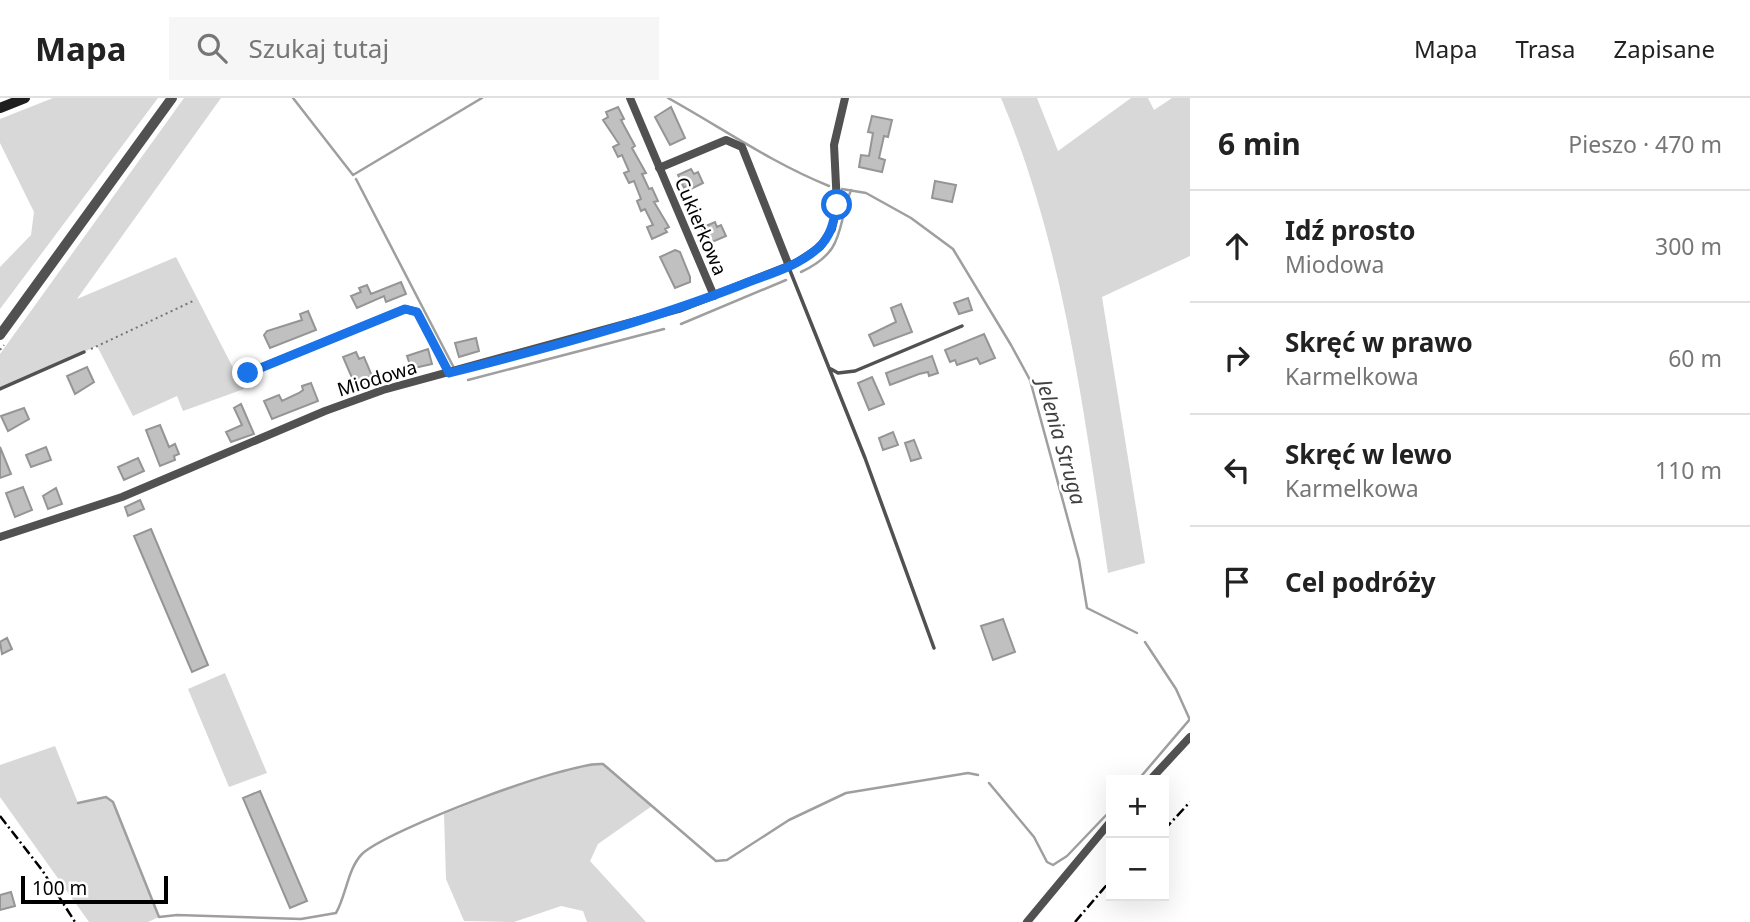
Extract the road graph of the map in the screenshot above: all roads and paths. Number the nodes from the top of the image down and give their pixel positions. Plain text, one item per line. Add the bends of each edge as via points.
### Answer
1 (25, 98) edge
2 (172, 98) edge
3 (630, 98) edge
4 (845, 98) edge
5 (0, 108) edge
6 (659, 168) junction
7 (789, 266) junction
8 (714, 296) junction
9 (193, 302) dead end
10 (962, 327) dead end
11 (0, 335) edge
12 (84, 352) joint
13 (829, 368) junction
14 (248, 373) dead end
15 (449, 373) junction
16 (0, 389) edge
17 (0, 537) edge
18 (934, 648) dead end
19 (1190, 737) edge
20 (1155, 775) edge
21 (1106, 827) edge
22 (1027, 922) edge

1 - 5 main road
2 - 11 street
3 - 6 street, Cukierkowa
4 - 7 street, Miodowa via 834,145 837,205 832,229 820,247
6 - 7 street, Cukierkowa via 726,140 742,146
6 - 8 street, Cukierkowa
7 - 8 street, Miodowa
7 - 13 lane
8 - 15 street, Miodowa via 576,340
9 - 12 path
10 - 13 lane via 855,371 838,373
12 - 16 lane
13 - 18 lane
14 - 15 street via 405,309 417,312
15 - 17 street, Miodowa via 325,411 122,497
19 - 20 street
21 - 22 street

